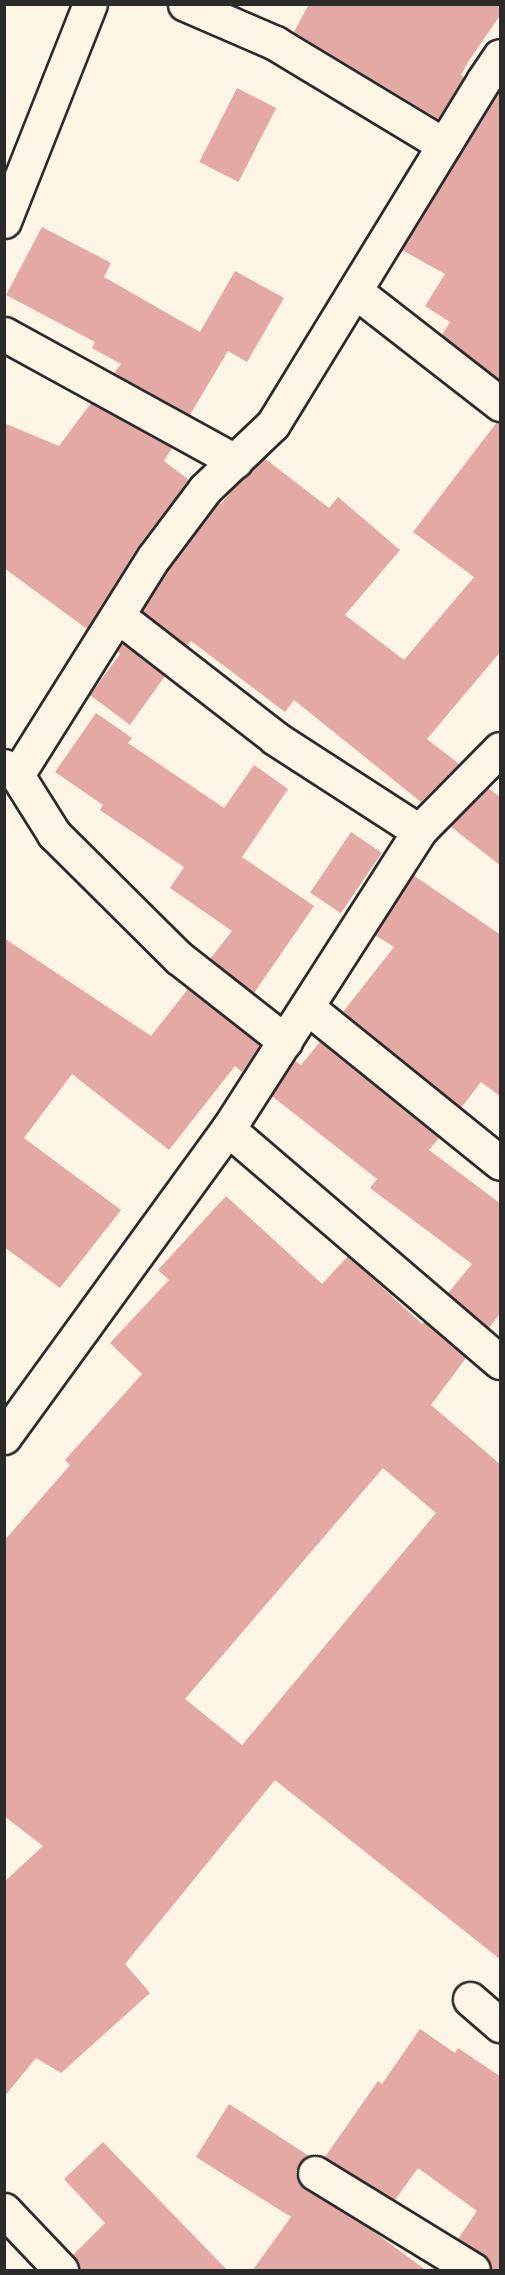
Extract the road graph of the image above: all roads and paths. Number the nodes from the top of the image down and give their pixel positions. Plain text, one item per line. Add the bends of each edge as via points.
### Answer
1 (90, 4) edge
2 (185, 4) edge
3 (501, 57) edge
4 (444, 145) junction
5 (4, 221) edge
6 (355, 291) junction
7 (4, 334) edge
8 (501, 404) edge
9 (235, 461) junction
10 (118, 616) junction
11 (501, 749) edge
12 (11, 770) edge
13 (419, 831) junction
14 (307, 1007) junction
15 (285, 1041) junction
16 (228, 1129) junction
17 (501, 1163) edge
18 (501, 1362) edge
19 (4, 1437) edge
20 (470, 1999) dead end
21 (501, 2025) edge
22 (315, 2173) dead end
23 (4, 2210) edge
24 (62, 2271) edge
25 (473, 2271) edge

1 - 5 street
2 - 4 street via 275,43
3 - 4 street
4 - 6 street
6 - 8 street
6 - 9 street via 273,424
7 - 9 street
9 - 10 street via 206,489 154,557
10 - 12 street
10 - 13 street via 275,738
11 - 13 street
12 - 15 street via 54,834 179,958
13 - 14 street
14 - 15 street
14 - 17 street
15 - 16 street
16 - 18 street
16 - 19 street
20 - 21 street
22 - 25 street
23 - 24 street

